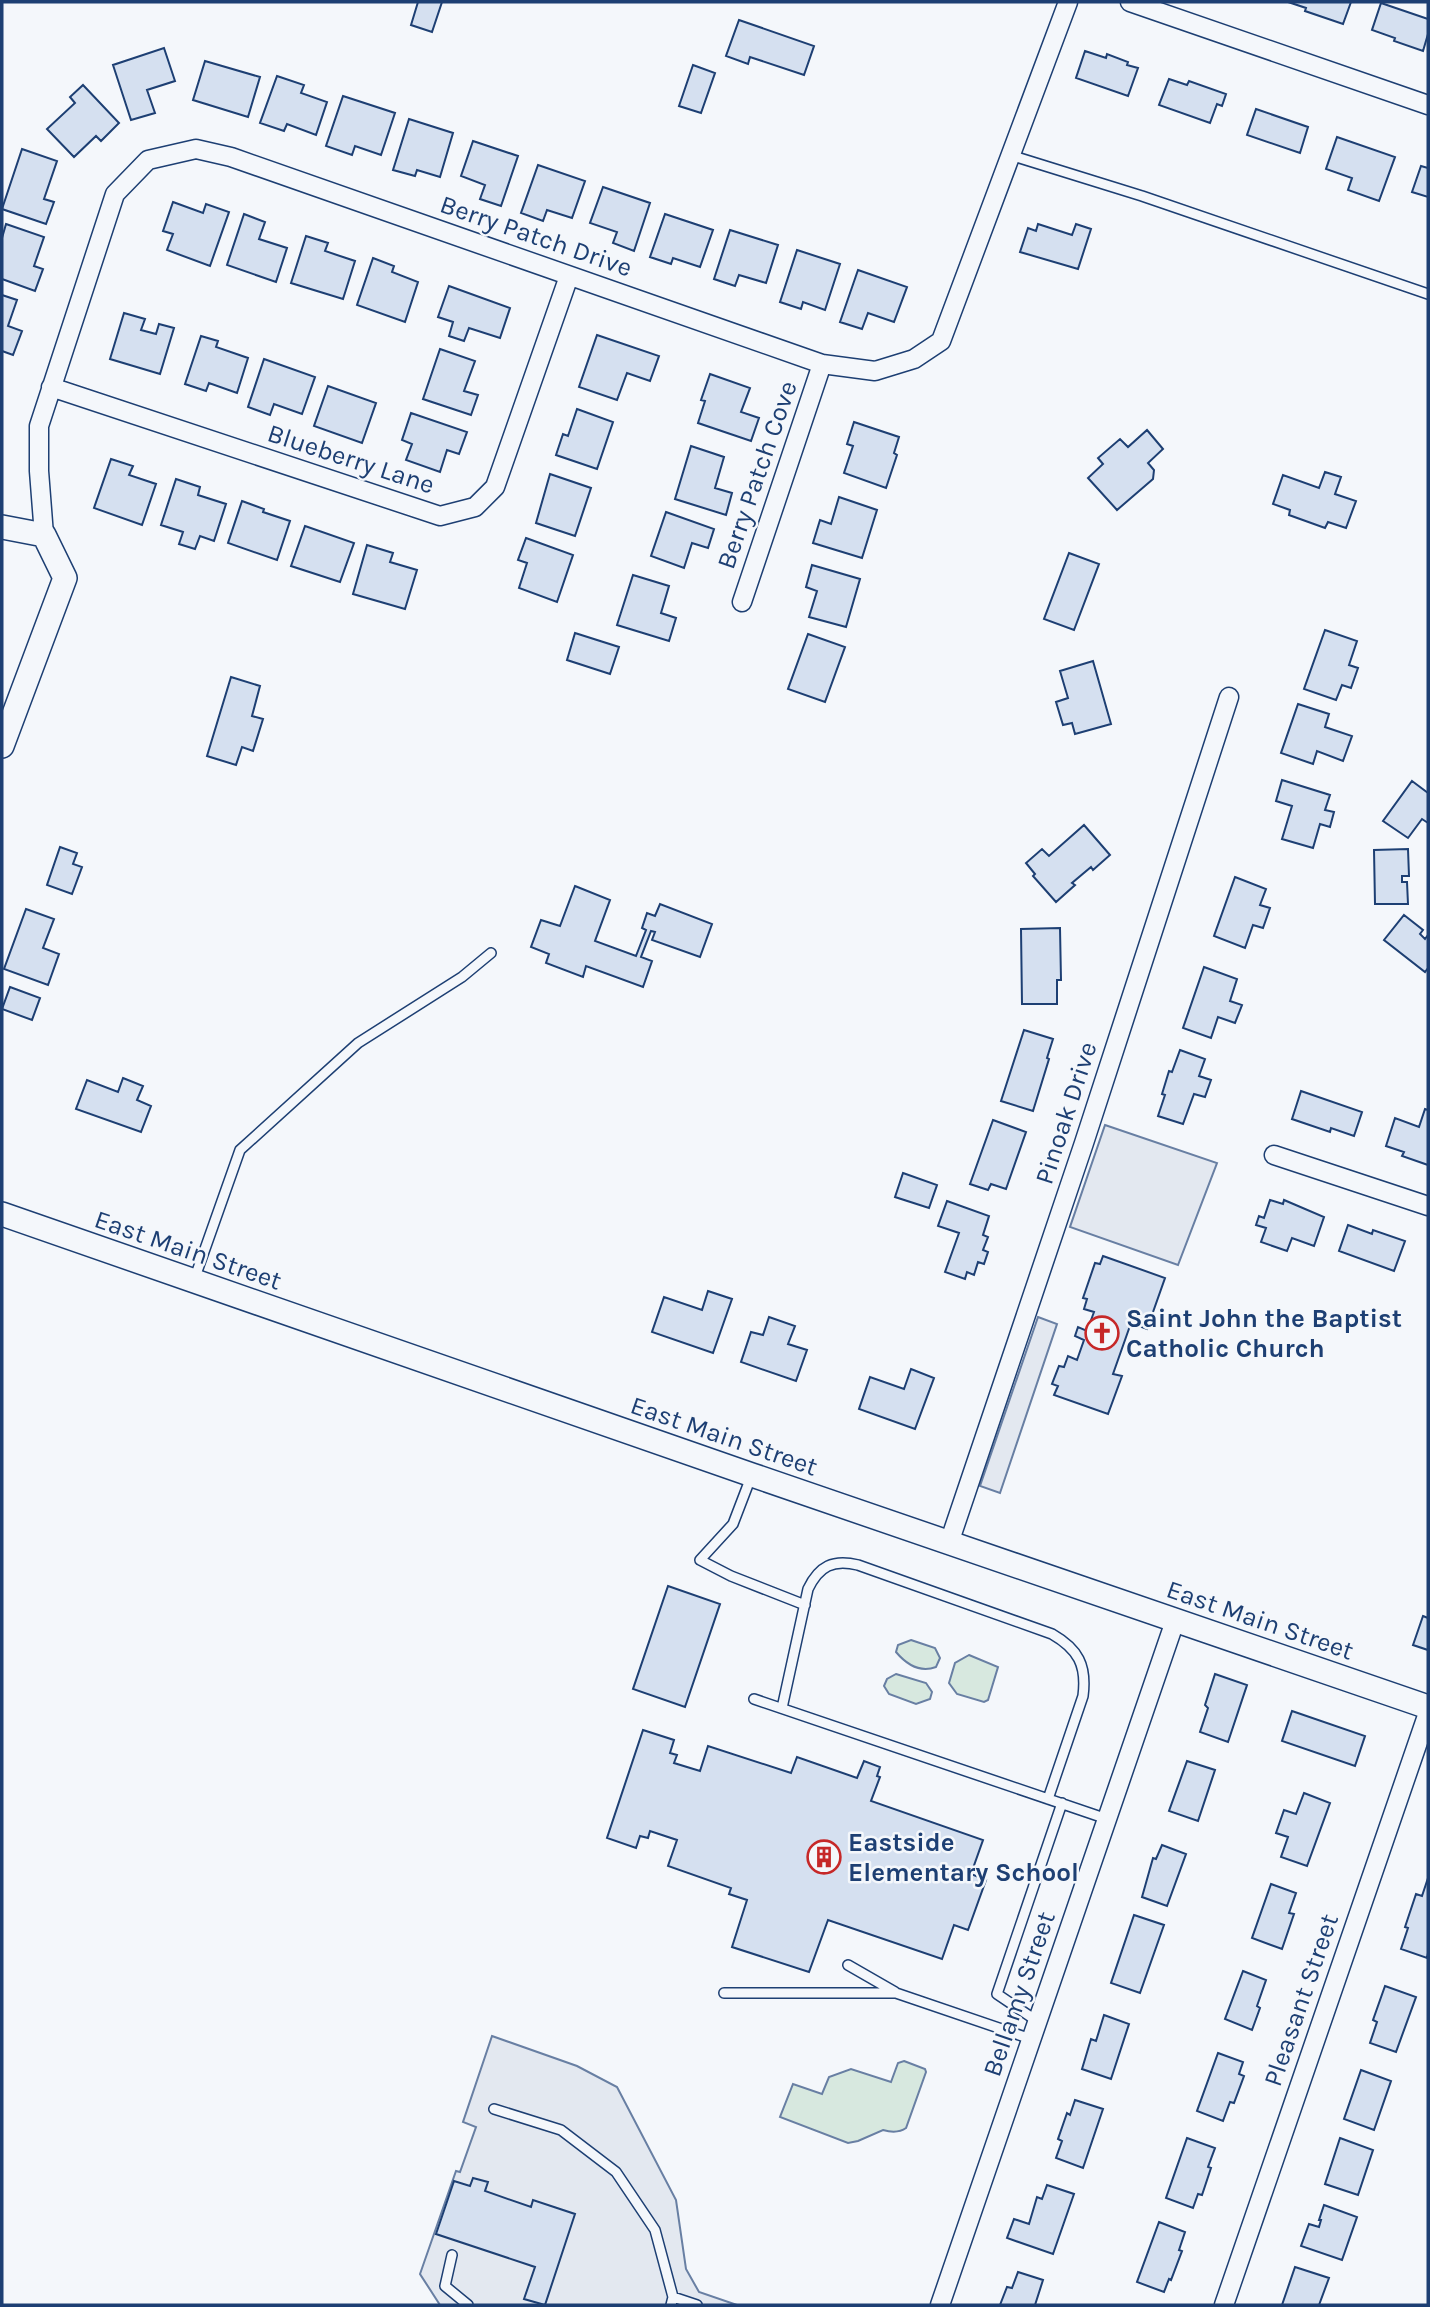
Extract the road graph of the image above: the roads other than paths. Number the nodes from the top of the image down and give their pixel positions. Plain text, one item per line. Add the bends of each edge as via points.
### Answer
1 (1068, 2) edge
2 (1130, 2) edge
3 (1428, 105) edge
4 (1010, 155) junction
5 (569, 276) junction
6 (1428, 294) edge
7 (822, 364) junction
8 (51, 387) junction
9 (2, 527) edge
10 (44, 535) junction
11 (742, 602) dead end
12 (1229, 697) dead end
13 (2, 746) edge
14 (491, 953) dead end
15 (1274, 1155) dead end
16 (1428, 1206) edge
17 (2, 1214) edge
18 (193, 1281) junction
19 (752, 1475) junction
20 (949, 1543) junction
21 (806, 1605) junction
22 (1175, 1620) junction
23 (754, 1699) dead end
24 (782, 1708) junction
25 (1428, 1710) edge
26 (1048, 1799) junction
27 (1062, 1803) junction
28 (1107, 1819) junction
29 (848, 1965) dead end
30 (723, 1993) dead end
31 (896, 1993) junction
32 (1037, 2021) junction
33 (1031, 2039) junction
34 (494, 2109) dead end
35 (452, 2255) dead end
36 (672, 2301) edge
37 (466, 2305) edge
38 (697, 2305) edge
39 (940, 2305) edge
40 (1224, 2305) edge

1 - 4 street, Berry Patch Drive
2 - 3 street
4 - 6 lane
4 - 7 street, Berry Patch Drive via 941,341 914,359 875,371
5 - 7 street, Berry Patch Drive
5 - 8 street, Berry Patch Drive via 231,157 196,149 148,160 115,194
5 - 8 street, Blueberry Lane via 495,487 475,507 440,516
7 - 11 street, Berry Patch Cove
8 - 10 street, Berry Patch Drive via 39,426
9 - 10 street
10 - 13 street via 65,578
12 - 20 street, Pinoak Drive
14 - 18 lane via 358,1044 240,1150
15 - 16 street
17 - 18 street, East Main Street
18 - 19 street, East Main Street
19 - 20 street, East Main Street
19 - 21 lane via 733,1524 700,1560
20 - 22 street, East Main Street
21 - 24 lane
21 - 26 lane via 813,1578 834,1563 846,1562 1065,1642 1076,1653 1085,1681
22 - 25 street, East Main Street
22 - 28 street, Bellamy Street
23 - 24 lane
24 - 26 lane
25 - 40 street, Pleasant Street
26 - 27 lane
27 - 28 lane
27 - 32 lane via 996,1994
28 - 32 street, Bellamy Street
29 - 31 lane
30 - 31 lane
31 - 33 lane
32 - 33 street, Bellamy Street
33 - 39 street, Bellamy Street
34 - 36 lane via 561,2130 616,2172 655,2230
35 - 37 lane via 445,2286
36 - 38 lane

